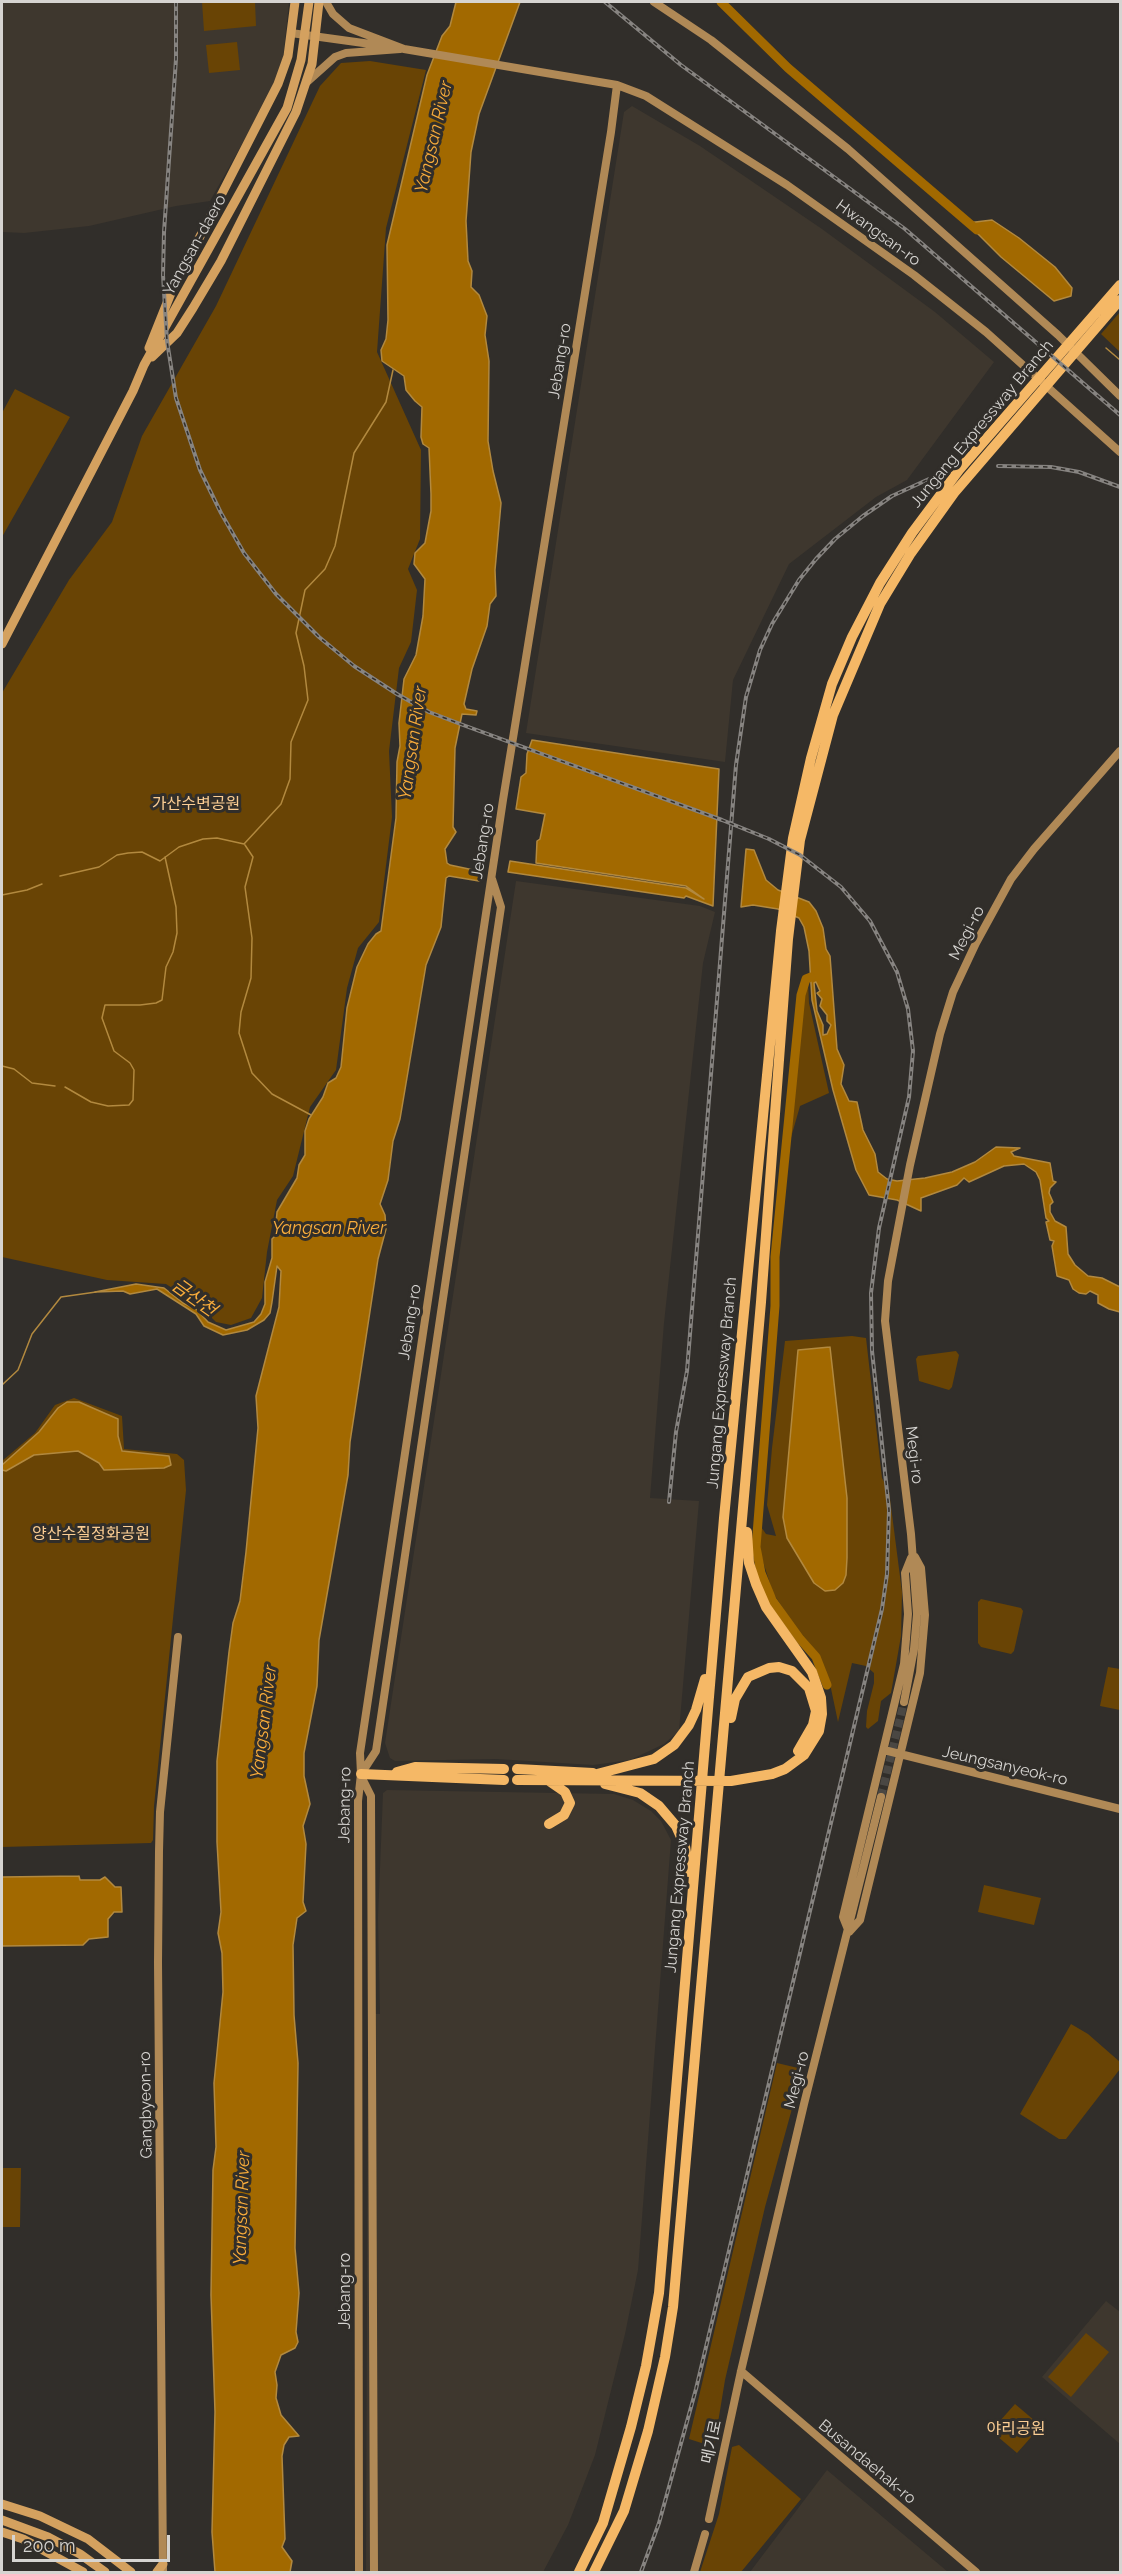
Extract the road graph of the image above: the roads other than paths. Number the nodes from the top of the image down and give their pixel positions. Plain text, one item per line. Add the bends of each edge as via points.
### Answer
1 (295, 2) edge
2 (309, 2) edge
3 (319, 2) edge
4 (326, 2) edge
5 (654, 2) edge
6 (291, 33) junction
7 (316, 36) junction
8 (404, 49) junction
9 (282, 76) junction
10 (309, 77) junction
11 (617, 85) junction
12 (1120, 285) edge
13 (1120, 300) edge
14 (144, 365) junction
15 (1120, 396) edge
16 (1007, 422) junction
17 (1120, 452) edge
18 (2, 644) edge
19 (1120, 751) edge
20 (491, 877) junction
21 (784, 935) junction
22 (761, 1302) junction
23 (913, 1553) junction
24 (720, 1572) junction
25 (178, 1638) dead end
26 (904, 1702) tunnel mouth
27 (894, 1708) junction
28 (912, 1710) junction
29 (884, 1750) junction
30 (901, 1755) junction
31 (504, 1769) dead end
32 (771, 1771) junction
33 (361, 1774) junction
34 (388, 1774) junction
35 (593, 1777) junction
36 (504, 1780) dead end
37 (546, 1780) junction
38 (873, 1791) junction
39 (891, 1796) junction
40 (881, 1797) tunnel mouth
41 (1120, 1809) edge
42 (549, 1824) dead end
43 (715, 1837) junction
44 (849, 1932) junction
45 (676, 2085) junction
46 (741, 2371) junction
47 (2, 2504) edge
48 (709, 2519) dead end
49 (2, 2520) edge
50 (2, 2532) edge
51 (705, 2534) dead end
52 (163, 2568) edge
53 (83, 2572) edge
54 (105, 2572) edge
55 (131, 2572) edge
56 (157, 2572) edge
57 (359, 2572) edge
58 (374, 2572) edge
59 (579, 2572) edge
60 (594, 2572) edge
61 (694, 2572) edge
62 (976, 2572) edge

1 - 6 main road
2 - 14 main road, Yangsan-daero via 305,43 292,94
3 - 7 main road
4 - 8 street via 349,28
5 - 15 street via 711,40 848,149
6 - 7 street
6 - 9 main road
7 - 8 street
7 - 10 main road
8 - 10 street via 346,53
8 - 11 street, Hwangsan-ro
9 - 10 main road via 300,57 308,60
9 - 14 main road via 171,293
10 - 14 main road via 296,112 220,261 177,333
11 - 17 street, Hwangsan-ro via 678,114 888,256 977,325
11 - 20 street, Jebang-ro
12 - 16 highway, Jungang Expressway Branch
13 - 16 highway, Jungang Expressway Branch
14 - 18 main road, Yangsan-daero
16 - 21 highway, Jungang Expressway Branch via 933,503 868,605 832,684 811,758
19 - 23 street, Megi-ro via 1011,879 953,992 940,1034 910,1165 888,1281 885,1321
20 - 33 street, Jebang-ro via 378,1624 360,1753
20 - 33 street via 501,907 376,1752
21 - 22 highway, Jungang Expressway Branch
21 - 24 highway, Jungang Expressway Branch
22 - 32 highway via 764,1320 747,1512 749,1563 766,1607 812,1672 822,1706 821,1725 811,1746 795,1762
22 - 43 highway, Jungang Expressway Branch
23 - 26 street, Megi-ro via 917,1614
23 - 27 street via 905,1574 907,1640
23 - 28 street via 921,1568 925,1615
24 - 35 highway via 714,1583 701,1698 690,1725 674,1745 654,1759
24 - 45 highway, Jungang Expressway Branch
25 - 52 street, Gangbyeon-ro via 159,1841
27 - 28 street via 902,1714
27 - 29 street
28 - 30 street
29 - 30 street, Jeungsanyeok-ro
29 - 38 street
30 - 39 street
30 - 41 street, Jeungsanyeok-ro
31 - 34 highway via 415,1767
32 - 35 highway
32 - 43 highway via 798,1751 813,1725 816,1711 803,1680 779,1667 748,1677 735,1699 720,1826
33 - 34 highway
33 - 57 street, Jebang-ro
33 - 58 street via 371,1796
34 - 36 highway
35 - 37 highway
35 - 37 highway via 517,1775
35 - 45 highway via 640,1793 659,1806 686,1845 689,1890
37 - 42 highway via 566,1792 570,1803 564,1815
38 - 39 street via 883,1788
38 - 44 street via 843,1917
39 - 44 street via 860,1920
40 - 44 street, Megi-ro
43 - 60 highway, Jungang Expressway Branch via 667,2347 624,2511
44 - 46 street, Megi-ro
45 - 59 highway, Jungang Expressway Branch via 659,2293 646,2366 603,2523
46 - 48 street, 메기로
46 - 62 street, Busandaehak-ro
47 - 55 main road via 40,2516 88,2539
49 - 54 main road via 48,2537
50 - 53 main road via 23,2539
51 - 61 street
52 - 56 main road

